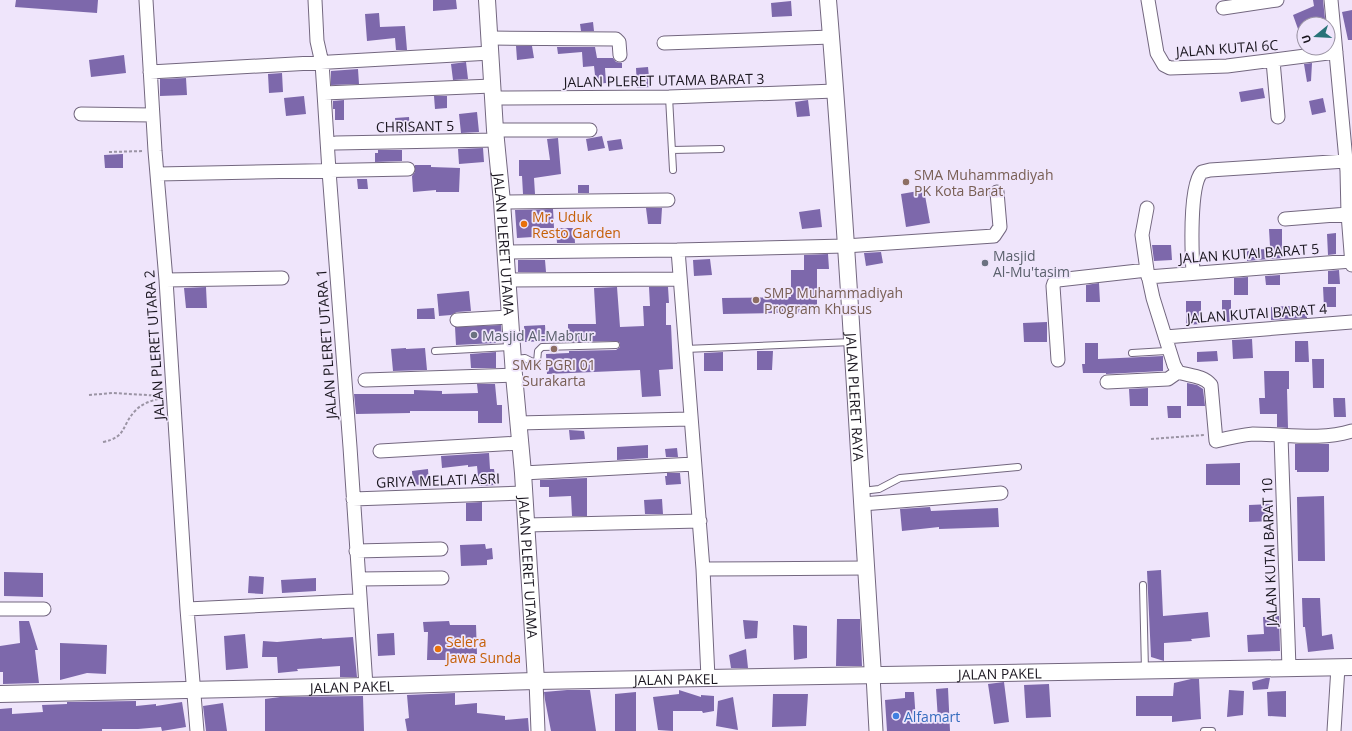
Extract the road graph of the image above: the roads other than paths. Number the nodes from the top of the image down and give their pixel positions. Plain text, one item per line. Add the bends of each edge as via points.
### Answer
1 (146, 0) edge
2 (315, 0) edge
3 (487, 0) edge
4 (828, 0) edge
5 (1148, 0) edge
6 (1277, 0) edge
7 (1331, 0) edge
8 (1223, 8) dead end
9 (1333, 16) edge
10 (831, 37) junction
11 (664, 43) dead end
12 (490, 46) junction
13 (1336, 52) edge
14 (620, 55) dead end
15 (1308, 56) edge
16 (1273, 61) junction
17 (322, 63) junction
18 (150, 72) junction
19 (835, 91) junction
20 (492, 92) junction
21 (324, 93) junction
22 (669, 98) junction
23 (81, 114) dead end
24 (152, 115) junction
25 (1278, 117) dead end
26 (590, 130) dead end
27 (495, 135) junction
28 (336, 144) dead end
29 (721, 149) dead end
30 (672, 150) junction
31 (1348, 168) edge
32 (408, 169) dead end
33 (673, 170) dead end
34 (329, 171) junction
35 (158, 174) junction
36 (996, 192) dead end
37 (668, 200) dead end
38 (502, 202) junction
39 (1147, 208) dead end
40 (1348, 214) junction
41 (1285, 219) dead end
42 (845, 246) junction
43 (678, 250) junction
44 (505, 252) junction
45 (1352, 261) edge
46 (1352, 265) edge
47 (1147, 273) junction
48 (1192, 273) junction
49 (282, 278) dead end
50 (680, 279) junction
51 (166, 280) junction
52 (508, 280) junction
53 (509, 317) junction
54 (457, 320) dead end
55 (1352, 322) edge
56 (1166, 341) junction
57 (853, 342) junction
58 (616, 345) dead end
59 (685, 349) junction
60 (435, 351) dead end
61 (1132, 352) dead end
62 (513, 360) junction
63 (1058, 360) dead end
64 (1178, 372) junction
65 (365, 380) dead end
66 (1106, 382) dead end
67 (690, 419) junction
68 (518, 424) junction
69 (1352, 431) edge
70 (1281, 436) junction
71 (520, 443) junction
72 (380, 451) dead end
73 (694, 464) junction
74 (1018, 467) dead end
75 (523, 473) junction
76 (525, 492) junction
77 (1001, 493) dead end
78 (861, 498) junction
79 (353, 499) junction
80 (700, 521) junction
81 (526, 525) junction
82 (441, 549) dead end
83 (356, 551) junction
84 (866, 568) junction
85 (703, 569) junction
86 (442, 578) dead end
87 (359, 579) junction
88 (1143, 585) dead end
89 (354, 601) dead end
90 (187, 608) junction
91 (0, 609) edge
92 (44, 609) dead end
93 (1345, 667) edge
94 (1289, 668) junction
95 (1144, 671) junction
96 (873, 675) junction
97 (708, 678) junction
98 (536, 681) junction
99 (366, 686) junction
100 (193, 689) junction
101 (0, 694) edge
102 (197, 731) edge
103 (538, 731) edge
104 (876, 731) edge
105 (1204, 731) edge
106 (1212, 731) edge
107 (1334, 731) edge

1 - 18 street, JALAN PLERET UTARA 2
2 - 17 street, JALAN PLERET UTARA 1 via 317,41
3 - 12 street, JALAN PLERET UTAMA
4 - 10 street, JALAN PLERET RAYA
5 - 16 street, JALAN KUTAI 6C via 1157,53 1164,65 1170,68
6 - 8 street
7 - 9 street
10 - 11 street
10 - 19 street, JALAN PLERET RAYA
12 - 14 street via 616,39 619,42
12 - 17 street
12 - 20 street, JALAN PLERET UTAMA
13 - 31 street
15 - 16 street, JALAN KUTAI 6C
16 - 25 street
17 - 18 street
17 - 21 street, JALAN PLERET UTARA 1
18 - 24 street, JALAN PLERET UTARA 2
19 - 22 street, JALAN PLERET UTAMA BARAT 3
19 - 42 street, JALAN PLERET RAYA
20 - 21 street, JALAN PLERET UTAMA BARAT 3
20 - 22 street, JALAN PLERET UTAMA BARAT 3
20 - 27 street, JALAN PLERET UTAMA
21 - 34 street, JALAN PLERET UTARA 1
22 - 30 lane
23 - 24 street
24 - 35 street, JALAN PLERET UTARA 2
26 - 27 street, CHRISANT 5
27 - 28 street, CHRISANT 5
27 - 38 street, JALAN PLERET UTAMA
29 - 30 lane
30 - 33 lane
31 - 40 street
31 - 48 street via 1202,172 1197,182 1193,207
32 - 34 street
34 - 35 street
34 - 79 street, JALAN PLERET UTARA 1
35 - 51 street, JALAN PLERET UTARA 2
36 - 42 street via 1000,227 994,236
37 - 38 street
38 - 44 street, JALAN PLERET UTAMA
39 - 47 street via 1142,235
40 - 41 street
40 - 45 street
42 - 43 street
42 - 57 street, JALAN PLERET RAYA
43 - 44 street
43 - 50 street
44 - 52 street, JALAN PLERET UTAMA
45 - 46 street
45 - 48 street, JALAN KUTAI BARAT 5
47 - 48 street, JALAN KUTAI BARAT 5
47 - 56 street
47 - 63 street, JALAN KUTAI BARAT 5 via 1058,280 1054,283
49 - 51 street
50 - 52 street
50 - 59 street
51 - 90 street, JALAN PLERET UTARA 2
52 - 53 street, JALAN PLERET UTAMA
53 - 54 street
53 - 62 street, JALAN PLERET UTAMA
55 - 56 street, JALAN KUTAI BARAT 4
56 - 61 lane via 1166,351
56 - 64 street
57 - 59 lane
57 - 78 street, JALAN PLERET RAYA
58 - 62 lane via 542,347 535,363 525,358
59 - 67 street
60 - 62 lane
62 - 65 street
62 - 68 street, JALAN PLERET UTAMA
64 - 66 street via 1168,379
64 - 70 street via 1207,380 1211,385 1216,438 1252,434
67 - 68 street
67 - 73 street
68 - 71 street, JALAN PLERET UTAMA
69 - 70 street via 1333,435
70 - 94 street, JALAN KUTAI BARAT 10
71 - 72 street
71 - 75 street, JALAN PLERET UTAMA
73 - 75 street
73 - 80 street
74 - 78 lane via 900,478
75 - 76 street, JALAN PLERET UTAMA
76 - 79 street, GRIYA MELATI ASRI
76 - 81 street, JALAN PLERET UTAMA
77 - 78 street
78 - 84 street, JALAN PLERET RAYA
79 - 83 street, JALAN PLERET UTARA 1
80 - 81 street
80 - 85 street
81 - 98 street, JALAN PLERET UTAMA
82 - 83 street
83 - 87 street, JALAN PLERET UTARA 1
84 - 85 street
84 - 96 street, JALAN PLERET RAYA
85 - 97 street
86 - 87 street
87 - 99 street, JALAN PLERET UTARA 1
88 - 95 lane
89 - 90 street
90 - 100 street, JALAN PLERET UTARA 2
91 - 92 street
93 - 94 street, JALAN PAKEL
93 - 107 street
94 - 95 street, JALAN PAKEL
95 - 96 street, JALAN PAKEL
96 - 97 street, JALAN PAKEL
96 - 104 street
97 - 98 street, JALAN PAKEL
98 - 99 street, JALAN PAKEL
98 - 103 street
99 - 100 street, JALAN PAKEL
100 - 101 street, JALAN PAKEL
100 - 102 street, JALAN PLERET UTARA 2
105 - 106 lane

